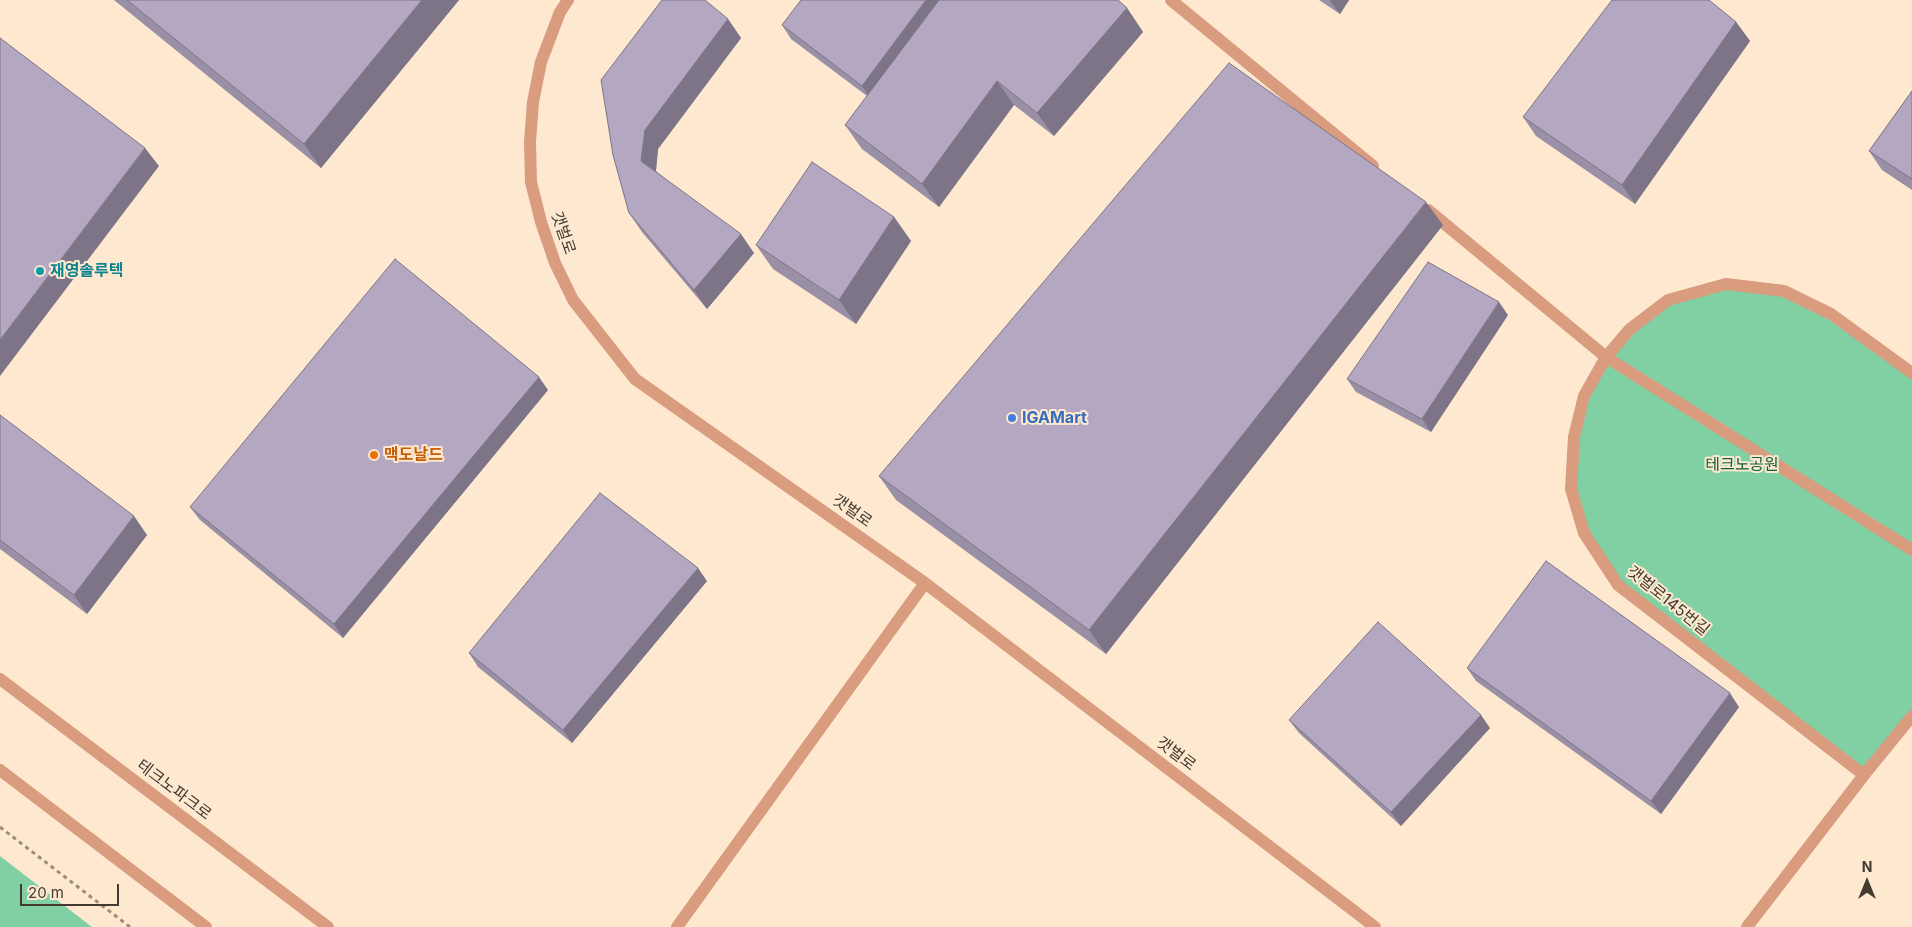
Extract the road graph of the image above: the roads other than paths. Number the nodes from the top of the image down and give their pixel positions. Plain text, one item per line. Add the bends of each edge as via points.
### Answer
1 (568, 0) edge
2 (1171, 0) edge
3 (1384, 175) edge
4 (1415, 200) edge
5 (1606, 356) junction
6 (1912, 373) edge
7 (1912, 550) edge
8 (925, 583) junction
9 (0, 678) edge
10 (1912, 716) edge
11 (0, 770) edge
12 (1864, 775) junction
13 (206, 927) edge
14 (328, 927) edge
15 (677, 927) edge
16 (1375, 927) edge
17 (1747, 927) edge

1 - 8 street, 갯벌로 via 560,12 541,62 532,102 531,182 555,263 574,300 635,379
2 - 3 street
4 - 5 street
5 - 6 street, 갯벌로145번길 via 1630,329 1668,300 1726,284 1784,291 1832,314
5 - 7 street
5 - 12 street, 갯벌로145번길 via 1584,396 1574,437 1571,489 1584,534 1618,585
8 - 15 street
8 - 16 street, 갯벌로
9 - 14 street, 테크노파크로
10 - 12 street
11 - 13 street
12 - 17 street

